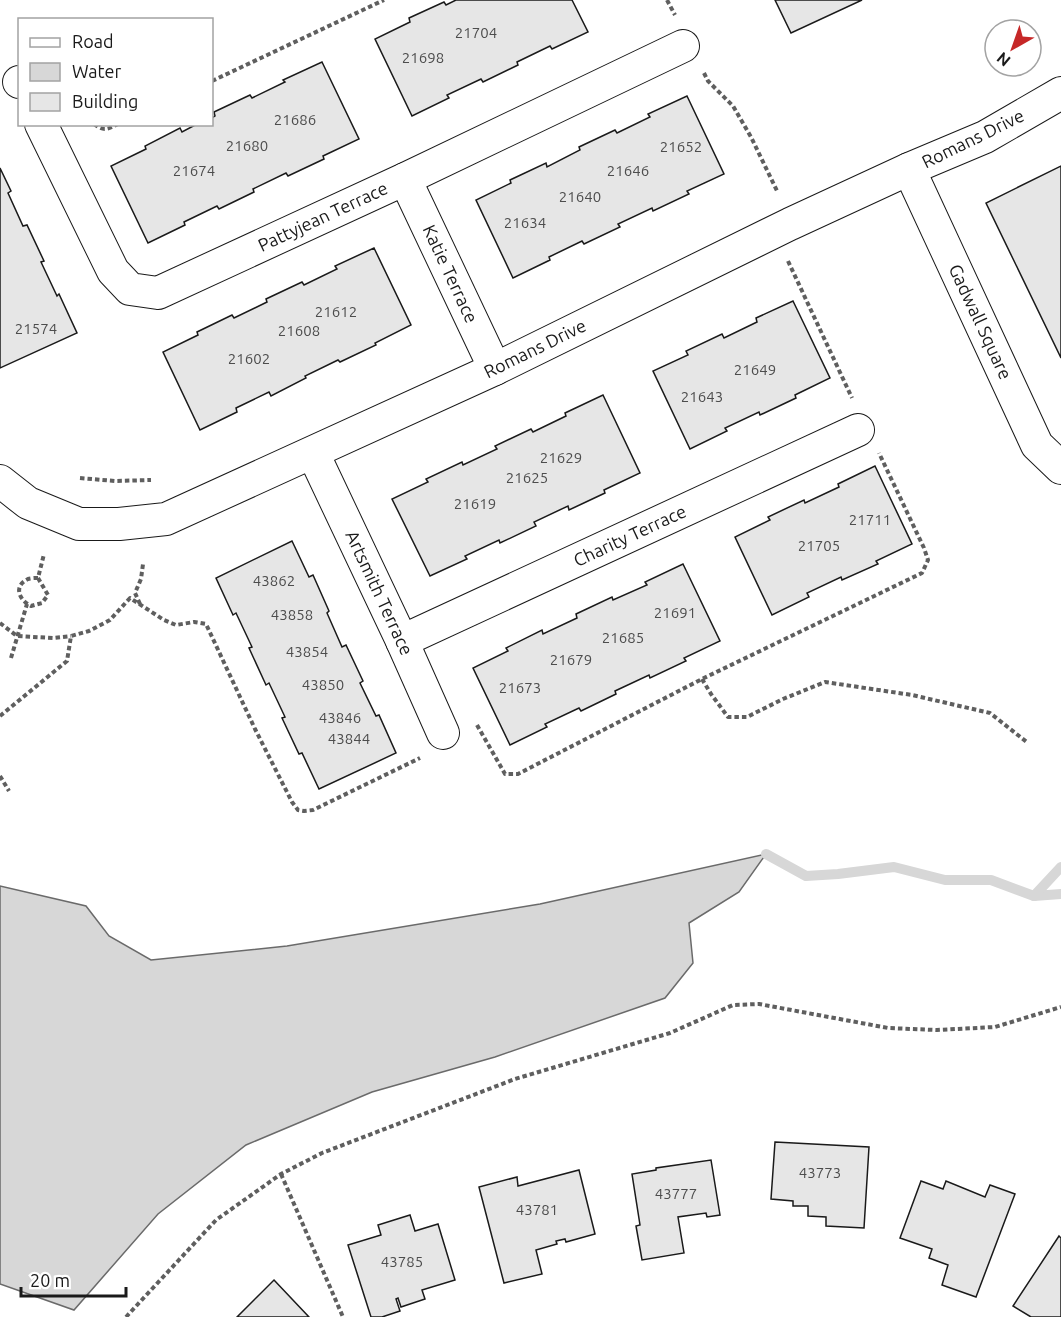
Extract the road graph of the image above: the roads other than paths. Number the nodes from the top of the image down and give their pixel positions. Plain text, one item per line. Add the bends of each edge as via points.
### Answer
1 (683, 46) dead end
2 (1061, 93) edge
3 (41, 126) edge
4 (909, 169) junction
5 (405, 179) junction
6 (495, 369) junction
7 (862, 425) road end
8 (313, 453) junction
9 (1061, 468) edge
10 (0, 481) edge
11 (402, 641) junction
12 (446, 739) road end

1 - 5 street, Pattyjean Terrace
2 - 4 street, Romans Drive via 985,137
3 - 5 street, Pattyjean Terrace via 113,271 130,289 149,292 158,293
4 - 6 street, Romans Drive
4 - 9 street, Gadwall Square via 1037,445
5 - 6 street, Katie Terrace
6 - 8 street, Romans Drive
7 - 11 street, Charity Terrace
8 - 10 street, Romans Drive via 166,519 119,524 79,524 28,503
8 - 11 street, Artsmith Terrace
11 - 12 street, Artsmith Terrace

